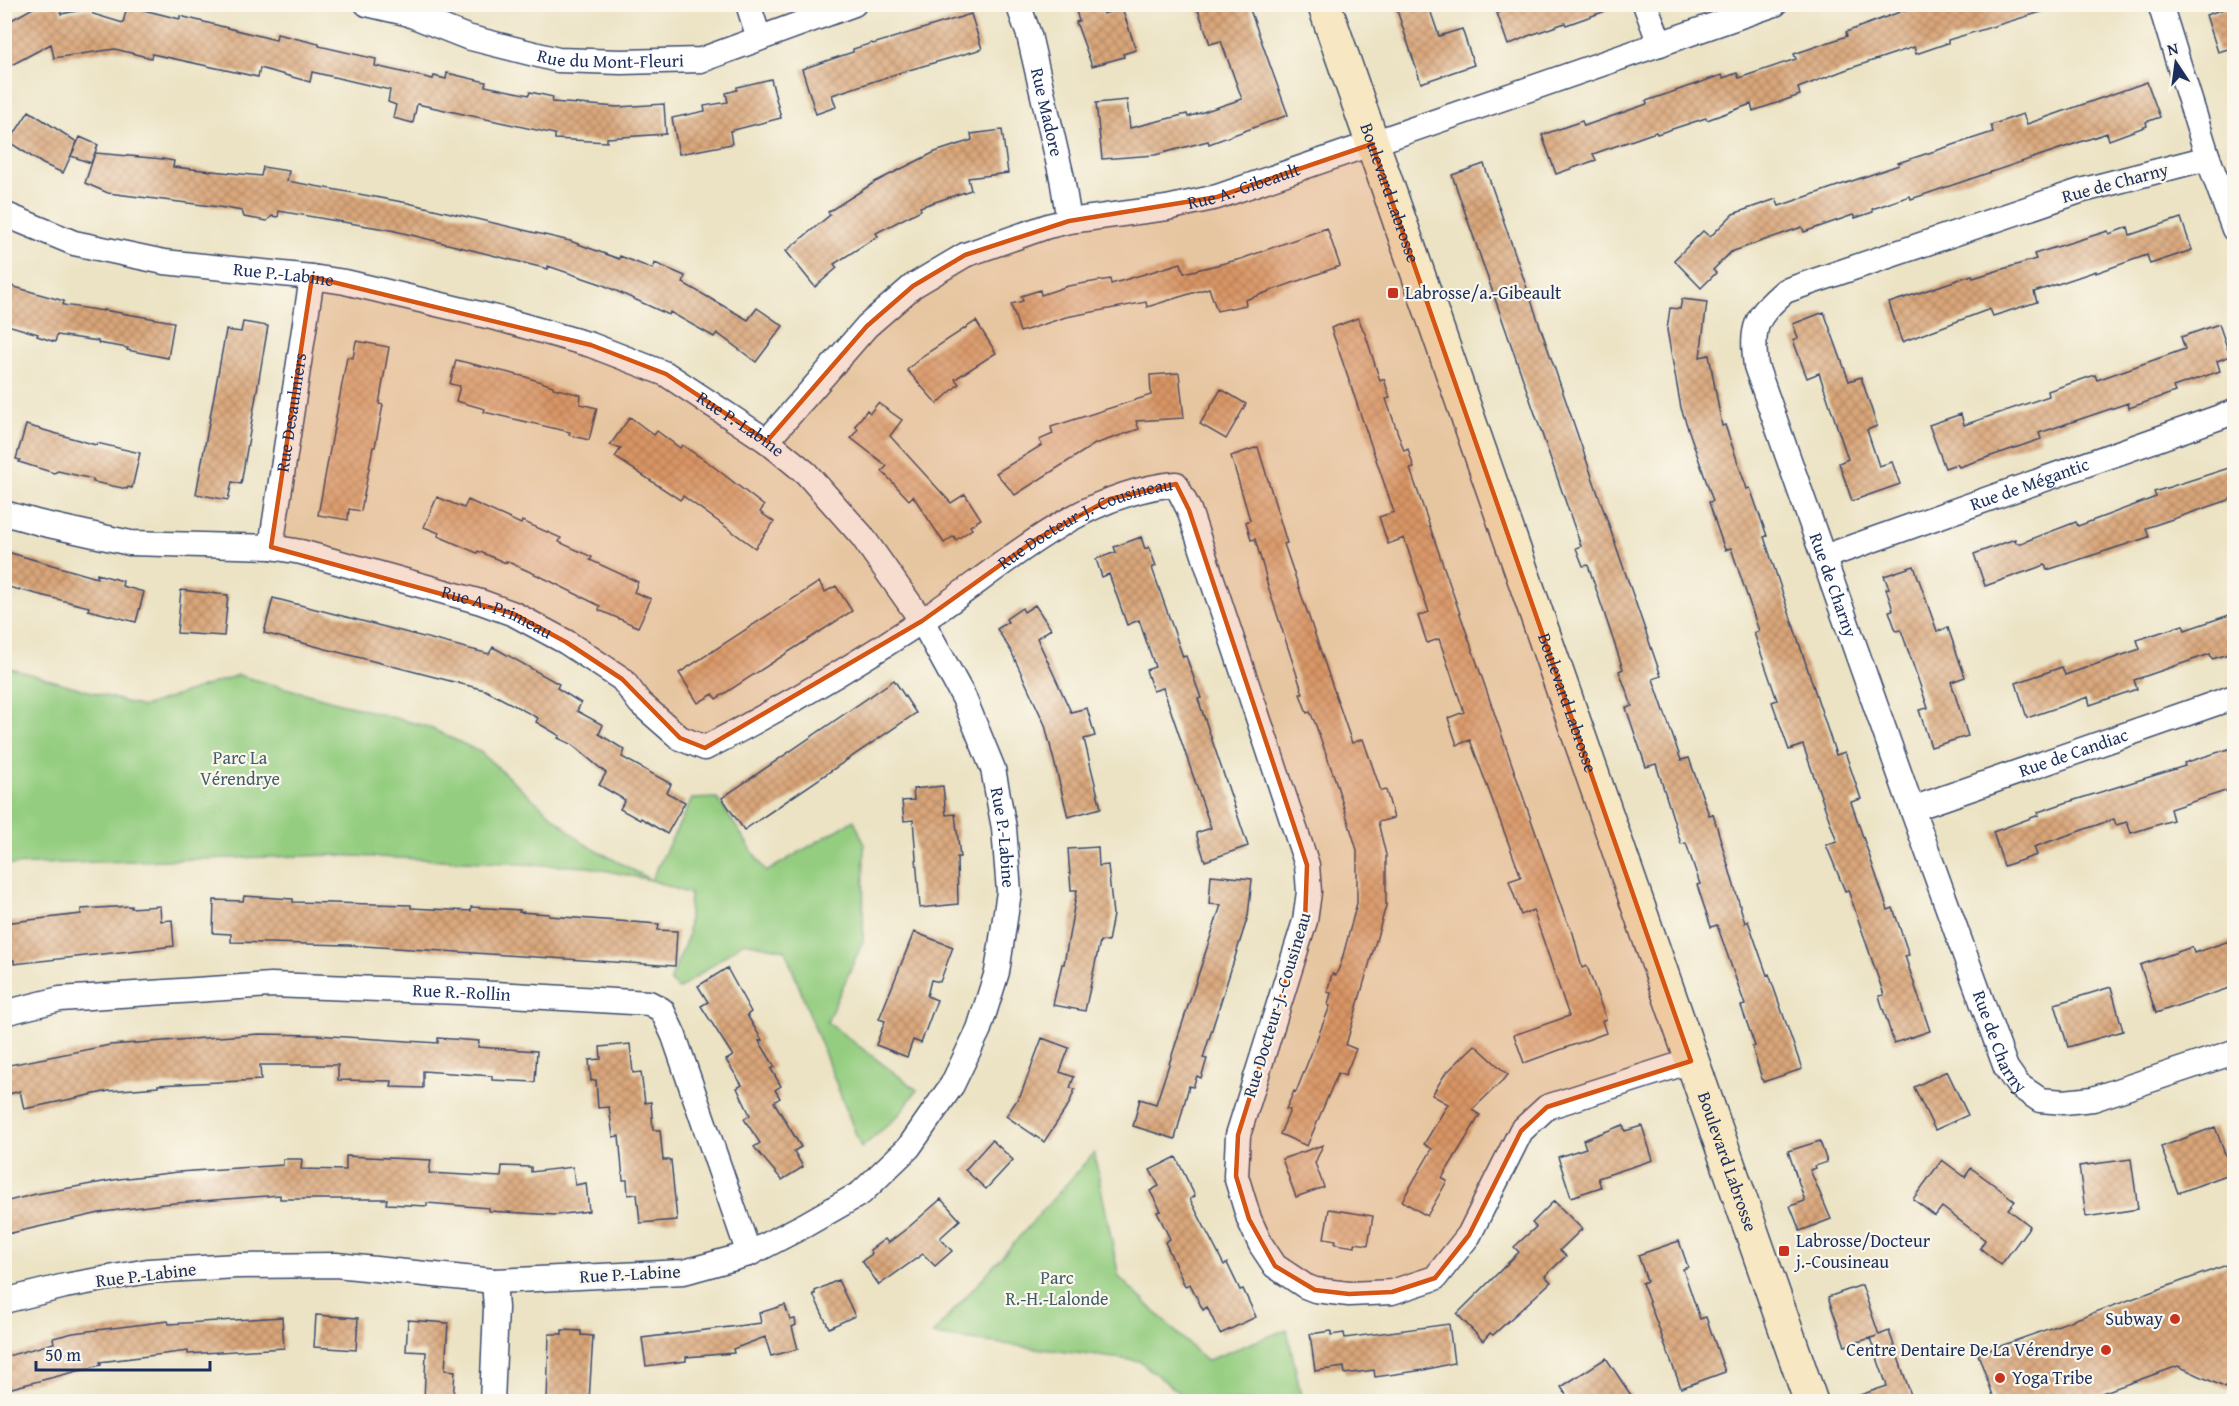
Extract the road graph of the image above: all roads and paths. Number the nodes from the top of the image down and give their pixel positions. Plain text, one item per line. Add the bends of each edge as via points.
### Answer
1 (367, 4) edge
2 (748, 4) edge
3 (854, 4) edge
4 (1018, 4) edge
5 (1324, 4) edge
6 (1645, 4) edge
7 (1775, 4) edge
8 (2160, 4) edge
9 (406, 9) edge
10 (759, 38) junction
11 (1660, 44) junction
12 (1372, 144) junction
13 (2208, 158) junction
14 (4, 214) edge
15 (1069, 221) junction
16 (2235, 229) edge
17 (312, 277) junction
18 (2235, 412) edge
19 (767, 441) junction
20 (4, 513) edge
21 (270, 547) junction
22 (1824, 557) junction
23 (922, 621) junction
24 (2235, 697) edge
25 (1912, 809) junction
26 (4, 1013) edge
27 (2235, 1052) edge
28 (1691, 1061) junction
29 (748, 1254) junction
30 (494, 1281) junction
31 (4, 1301) edge
32 (492, 1401) edge
33 (1811, 1401) edge

1 - 9 street, Rue du Mont-Fleuri
2 - 10 street
3 - 10 street, Rue du Mont-Fleuri
4 - 15 street, Rue Madore via 1029,35
5 - 12 main road, Boulevard Labrosse
6 - 11 street
7 - 11 street, Rue A.-Gibeault
8 - 13 street
9 - 10 street, Rue du Mont-Fleuri via 467,37 558,60 700,60
11 - 12 street, Rue A.-Gibeault
12 - 15 street, Rue A.-Gibeault via 1217,197
12 - 28 main road, Boulevard Labrosse
13 - 16 street
13 - 22 street, Rue de Charny via 2069,195 1785,291 1767,306 1756,325 1756,366
14 - 17 street, Rue P.-Labine via 74,243 164,262
15 - 19 street, Rue A.-Gibeault via 965,255 913,286 867,326
17 - 19 street, Rue P.-Labine via 420,300 591,345 666,374
17 - 21 street, Rue Desaulniers
18 - 22 street, Rue de Mégantic
19 - 23 street, Rue P.-Labine via 806,473 862,536
20 - 21 street, Rue A.-Primeau via 130,543
21 - 23 street, Rue A.-Primeau via 301,552 514,614 622,679 640,703 680,738 705,748 759,721
22 - 25 street, Rue de Charny
23 - 28 street, Rue Docteur-J.-Cousineau via 1035,540 1110,499 1176,484 1189,510 1307,865 1305,921 1238,1135 1236,1176 1261,1245 1275,1266 1305,1286 1349,1294 1392,1292 1435,1278 1469,1235 1521,1131 1547,1107
23 - 29 street, Rue P.-Labine via 964,698 993,769 1004,828 1009,892 997,972 979,1029 952,1084 909,1147 861,1193
24 - 25 street, Rue de Candiac
25 - 27 street, Rue de Charny via 1990,1029 2006,1068 2018,1085 2040,1100 2093,1099
26 - 29 street, Rue R.-Rollin via 60,999 271,985 649,1003 662,1010 674,1036
28 - 33 main road, Boulevard Labrosse
29 - 30 street, Rue P.-Labine via 684,1272
30 - 31 street, Rue P.-Labine via 336,1265 237,1266 148,1271
30 - 32 street

